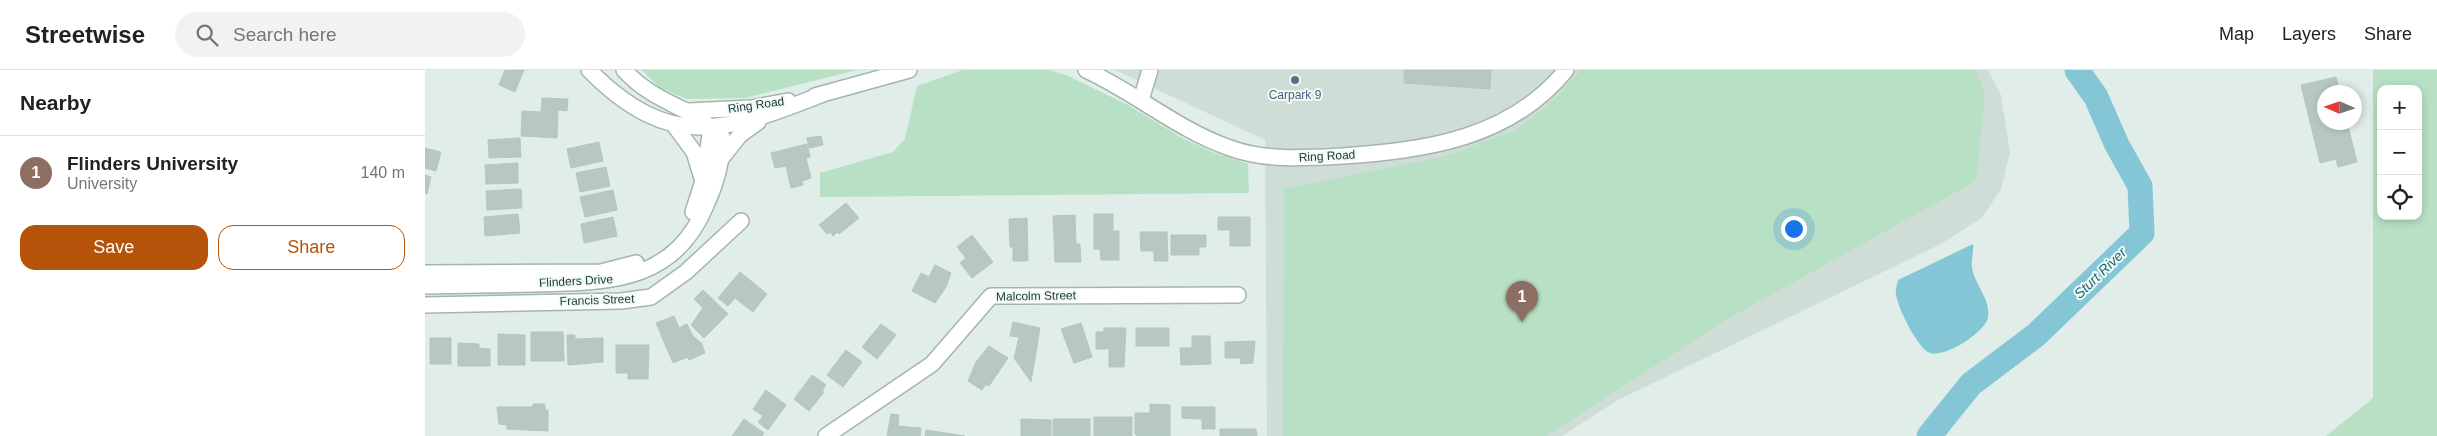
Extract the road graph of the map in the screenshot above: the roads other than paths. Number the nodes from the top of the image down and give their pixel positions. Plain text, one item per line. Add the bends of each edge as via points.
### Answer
1 (589, 70) edge
2 (624, 70) edge
3 (909, 70) edge
4 (1086, 70) edge
5 (1150, 70) edge
6 (1566, 70) edge
7 (823, 94) junction
8 (1141, 100) junction
9 (751, 108) junction
10 (688, 111) junction
11 (768, 116) junction
12 (674, 125) junction
13 (711, 129) junction
14 (720, 160) junction
15 (703, 181) junction
16 (741, 221) dead end
17 (425, 273) edge
18 (425, 286) edge
19 (1238, 295) dead end
20 (425, 304) edge
21 (826, 436) edge

1 - 12 street via 635,108
2 - 10 street via 659,99
3 - 7 street, Ring Road
4 - 8 street, Ring Road
5 - 8 street
6 - 8 street, Ring Road via 1557,82 1526,107 1483,130 1439,145 1356,155 1279,157 1231,149 1194,133
7 - 9 street, Ring Road
7 - 11 street, Ring Road
9 - 10 street, Ring Road
9 - 13 street
10 - 13 street
11 - 13 street, Ring Road
11 - 14 street, Flinders Drive via 749,127
12 - 13 street
12 - 15 street via 694,152
13 - 14 street, Flinders Drive via 722,136
13 - 15 street, Flinders Drive
14 - 18 street, Flinders Drive via 712,192 691,235 678,249 644,271 602,282
15 - 17 street, Flinders Drive via 694,211 681,232 663,249 632,264 601,272
16 - 20 street, Francis Street via 686,272 651,297 621,301
19 - 21 street, Malcolm Street via 991,296 932,364

